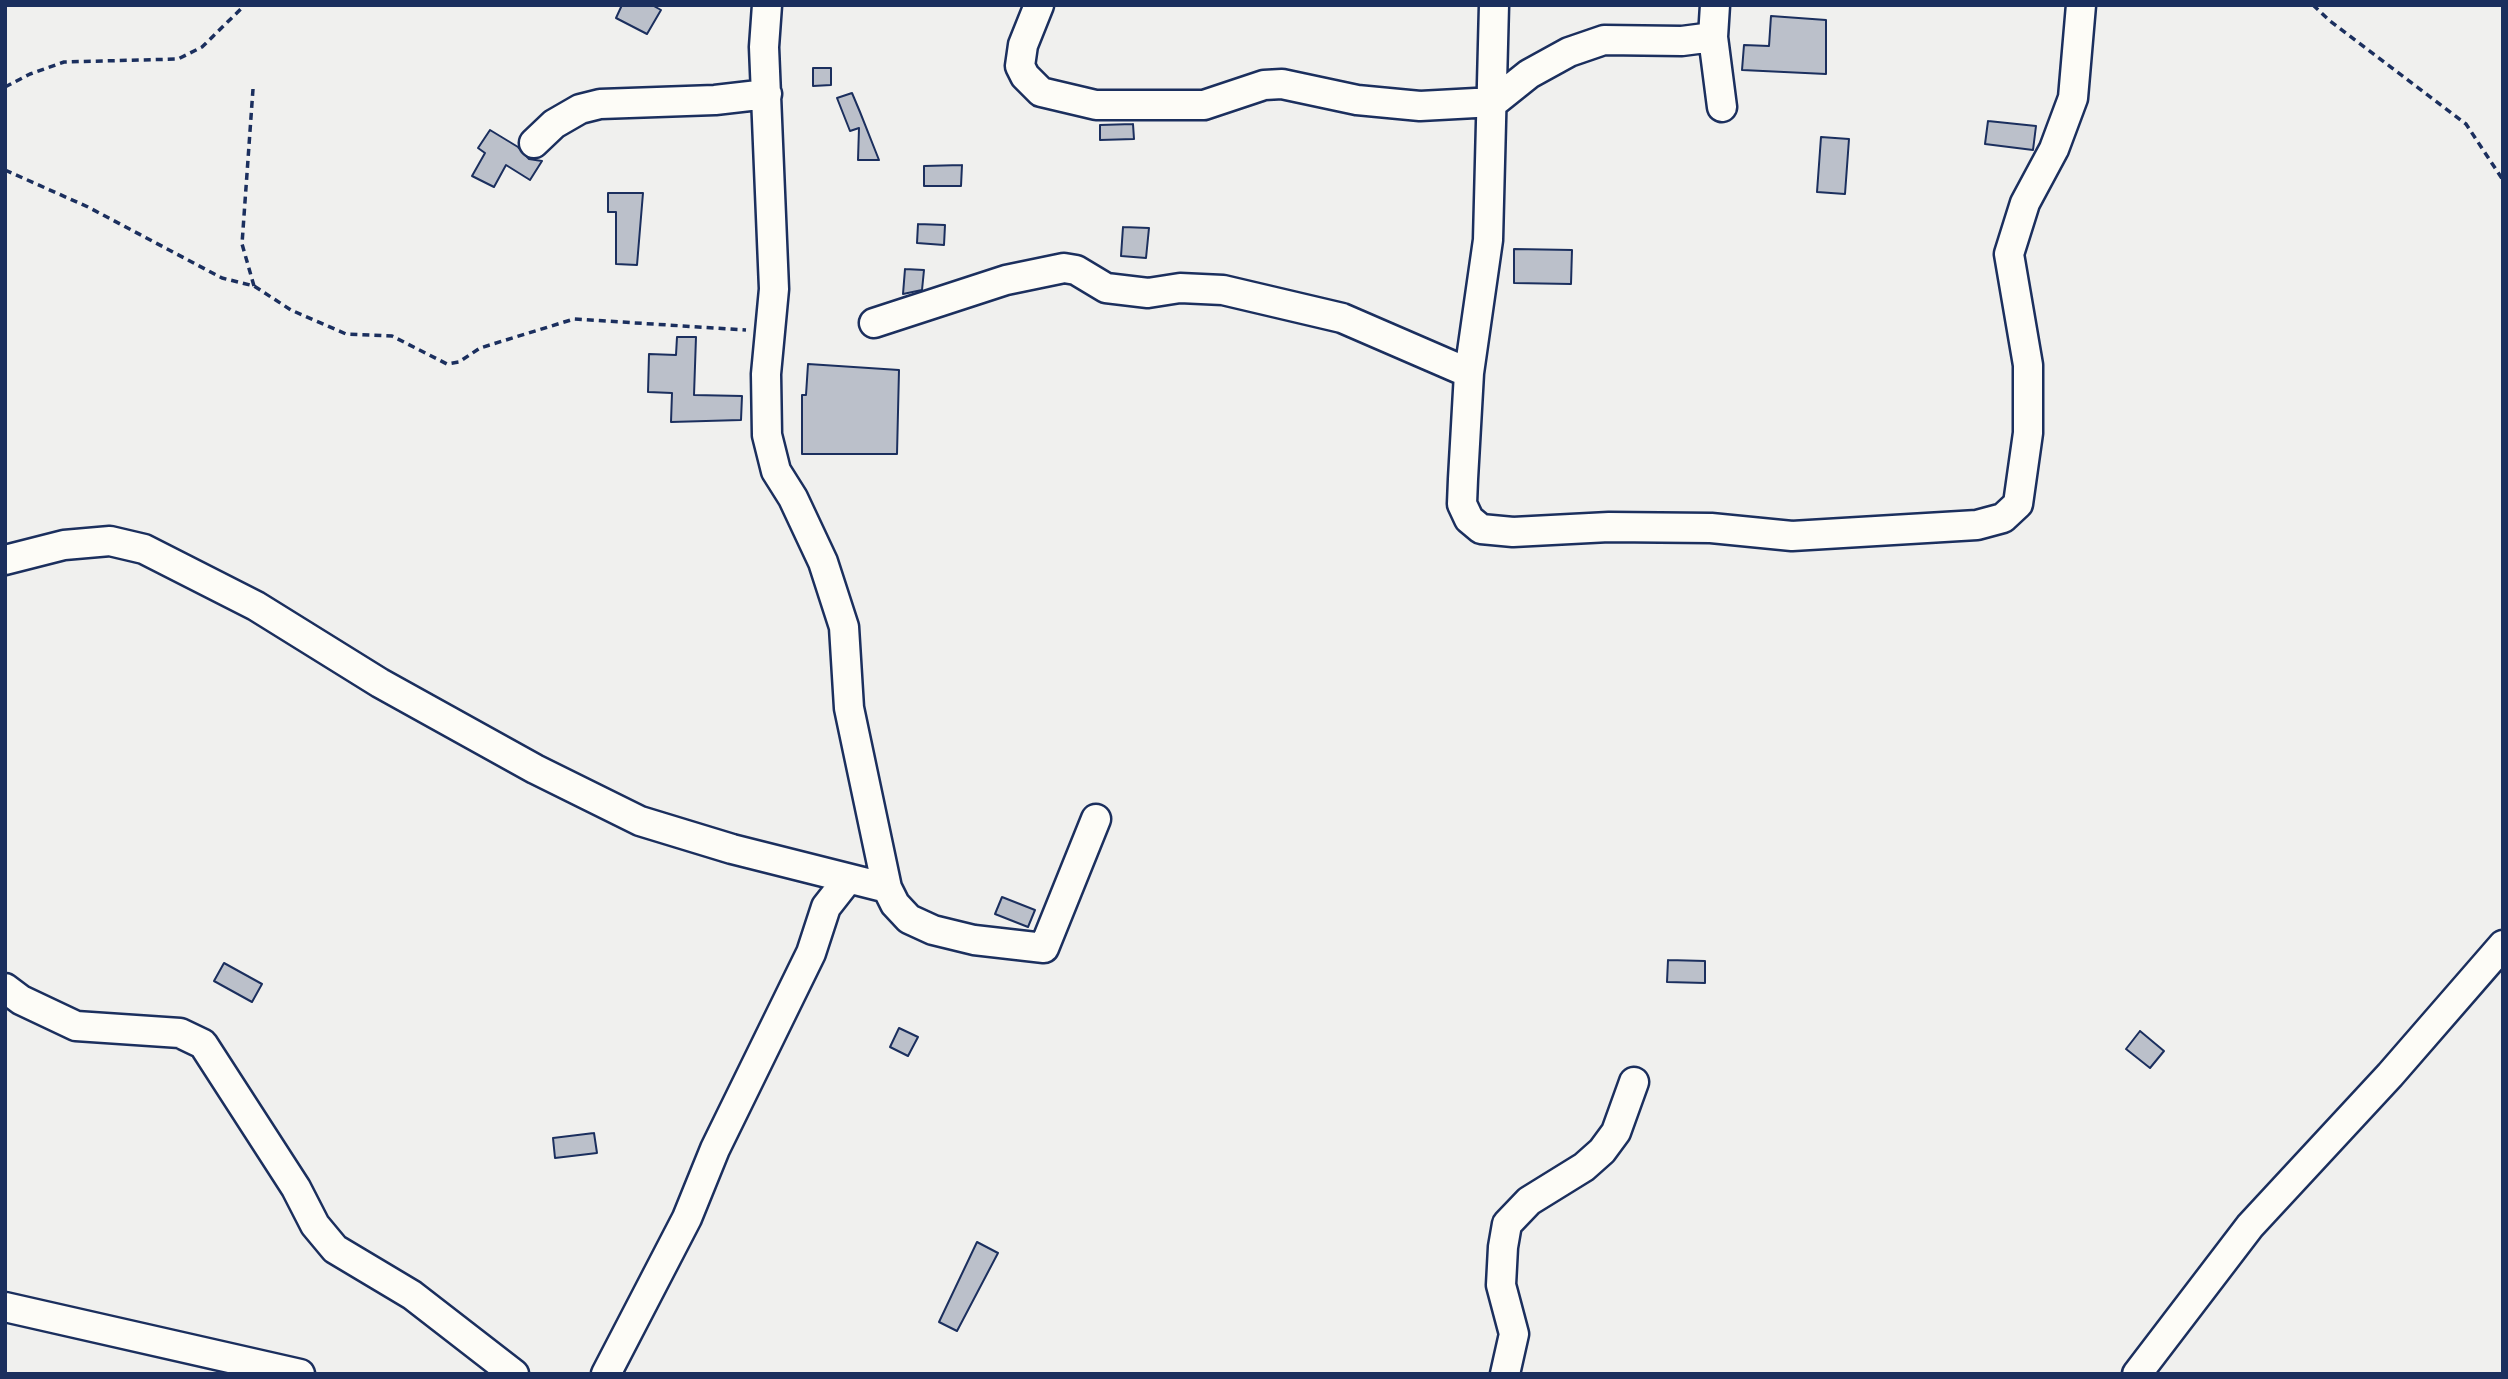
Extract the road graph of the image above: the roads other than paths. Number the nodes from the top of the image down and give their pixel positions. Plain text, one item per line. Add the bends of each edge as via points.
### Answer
1 (767, 5) edge
2 (1039, 5) edge
3 (1494, 5) edge
4 (1715, 5) edge
5 (2081, 5) edge
6 (1713, 37) junction
7 (767, 94) junction
8 (1494, 102) junction
9 (1722, 107) dead end
10 (534, 143) dead end
11 (874, 323) dead end
12 (1469, 373) junction
13 (5, 560) edge
14 (1096, 820) dead end
15 (848, 879) junction
16 (887, 888) junction
17 (2503, 945) edge
18 (5, 988) edge
19 (1633, 1082) dead end
20 (5, 1307) edge
21 (300, 1374) edge
22 (514, 1374) edge
23 (606, 1374) edge
24 (1505, 1374) edge
25 (2137, 1374) edge

1 - 7 street
2 - 8 street via 1023,45 1020,66 1025,76 1041,92 1096,105 1204,105 1264,85 1282,84 1420,107
3 - 8 street
4 - 6 street
5 - 12 street via 2073,99 2054,149 2025,203 2009,254 2028,365 2028,433 2018,504 2003,518 1977,525 1792,537 1711,528 1481,529 1469,519 1462,504
6 - 8 street via 1604,40 1569,52 1529,74
6 - 9 street
7 - 10 street via 600,104 554,124
7 - 16 street via 773,236 766,436 776,471 823,562 844,626 849,708
8 - 12 street via 1488,240
11 - 12 street via 1006,280 1064,268 1106,288 1148,293 1180,288 1223,290 1342,318
13 - 15 street via 64,545 110,541 144,548 256,606 535,769 640,821
14 - 16 street via 1044,948 933,930 909,919
15 - 16 street
15 - 23 street via 826,907 811,953 715,1149 687,1218
17 - 25 street via 2390,1076 2250,1226
18 - 22 street via 76,1026 180,1033 202,1044 334,1249 412,1295
19 - 24 street via 1616,1132 1602,1152 1529,1201 1507,1224 1501,1285 1514,1334
20 - 21 street

